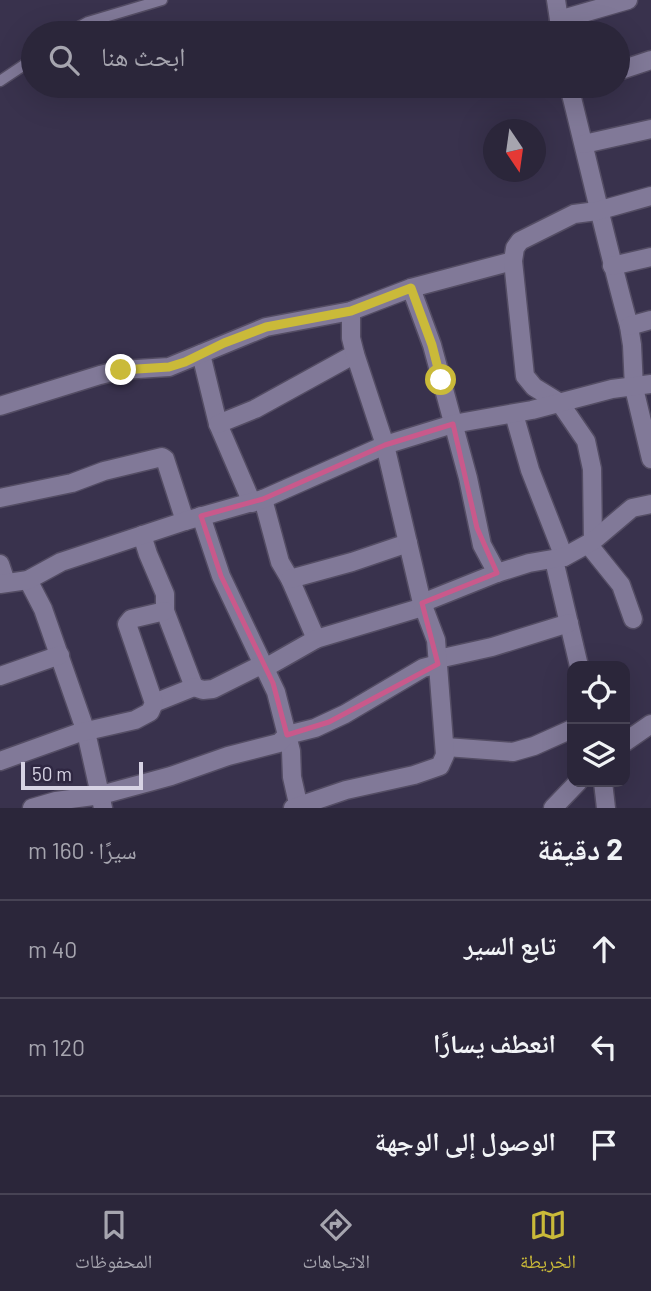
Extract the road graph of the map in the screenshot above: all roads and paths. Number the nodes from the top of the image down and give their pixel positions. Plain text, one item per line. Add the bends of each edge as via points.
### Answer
1 (162, 0) edge
2 (556, 0) edge
3 (628, 0) edge
4 (91, 21) edge
5 (559, 21) edge
6 (575, 21) edge
7 (651, 60) edge
8 (21, 67) edge
9 (630, 67) edge
10 (0, 81) edge
11 (572, 98) edge
12 (651, 130) edge
13 (584, 144) junction
14 (651, 196) edge
15 (597, 211) junction
16 (651, 257) edge
17 (513, 261) junction
18 (612, 266) junction
19 (411, 288) junction
20 (351, 311) junction
21 (651, 320) edge
22 (629, 326) junction
23 (201, 354) junction
24 (355, 354) junction
25 (642, 386) edge
26 (560, 403) junction
27 (0, 406) edge
28 (514, 414) junction
29 (218, 424) junction
30 (453, 424) junction
31 (385, 445) junction
32 (651, 459) edge
33 (0, 498) edge
34 (257, 501) junction
35 (651, 504) edge
36 (193, 519) junction
37 (142, 535) junction
38 (408, 543) junction
39 (590, 543) junction
40 (559, 559) junction
41 (0, 564) edge
42 (497, 573) junction
43 (290, 579) junction
44 (28, 580) junction
45 (3, 583) edge
46 (423, 605) junction
47 (165, 611) junction
48 (633, 619) dead end
49 (569, 623) junction
50 (316, 639) junction
51 (60, 655) junction
52 (578, 661) edge
53 (438, 662) junction
54 (265, 668) junction
55 (0, 676) edge
56 (194, 687) junction
57 (153, 703) junction
58 (651, 724) edge
59 (567, 731) edge
60 (86, 732) junction
61 (287, 736) junction
62 (630, 739) edge
63 (446, 747) junction
64 (0, 761) edge
65 (573, 787) edge
66 (604, 787) edge
67 (102, 801) edge
68 (297, 807) edge
69 (32, 808) edge
70 (553, 808) edge
71 (606, 808) edge

1 - 4 lane
2 - 5 street
3 - 6 street
7 - 9 street
8 - 10 lane
11 - 13 street
12 - 13 street
13 - 15 street
14 - 15 street
15 - 17 street via 574,214 520,241
15 - 18 street
16 - 18 street
17 - 19 street
17 - 26 street via 525,376
18 - 22 street
19 - 20 street
19 - 30 street
20 - 23 street via 266,327
20 - 24 street
21 - 22 street
22 - 25 street
23 - 27 street via 169,367 100,374
23 - 29 street
24 - 29 street
24 - 31 street
25 - 26 street
25 - 32 street
26 - 28 street
26 - 39 street via 586,440 590,456
28 - 30 street
28 - 40 street
29 - 34 street
30 - 31 street
30 - 42 street via 482,545
31 - 34 street
31 - 38 street
33 - 36 street via 162,457
34 - 36 street
34 - 43 street
35 - 39 street via 623,513
36 - 37 street
36 - 54 street
37 - 44 street via 61,562
37 - 47 street via 165,594
38 - 43 street
38 - 46 street
39 - 40 street
39 - 48 street via 621,585
40 - 42 street
40 - 49 street
41 - 45 street
42 - 46 street
43 - 50 street
44 - 45 street
44 - 51 street
46 - 50 street
46 - 53 street via 436,640
47 - 56 street
47 - 57 street via 127,624
49 - 52 street
49 - 53 street
50 - 54 street
51 - 55 street
51 - 60 street
53 - 61 street via 329,722
53 - 63 street
54 - 56 street via 257,667 213,689
54 - 61 street
56 - 57 street
57 - 60 street via 145,716
58 - 62 street
59 - 63 street via 513,752
60 - 64 street
60 - 67 street
61 - 67 street via 279,743 228,756
61 - 68 street
63 - 68 street via 440,766
65 - 70 street
66 - 71 street
67 - 69 street via 56,801

